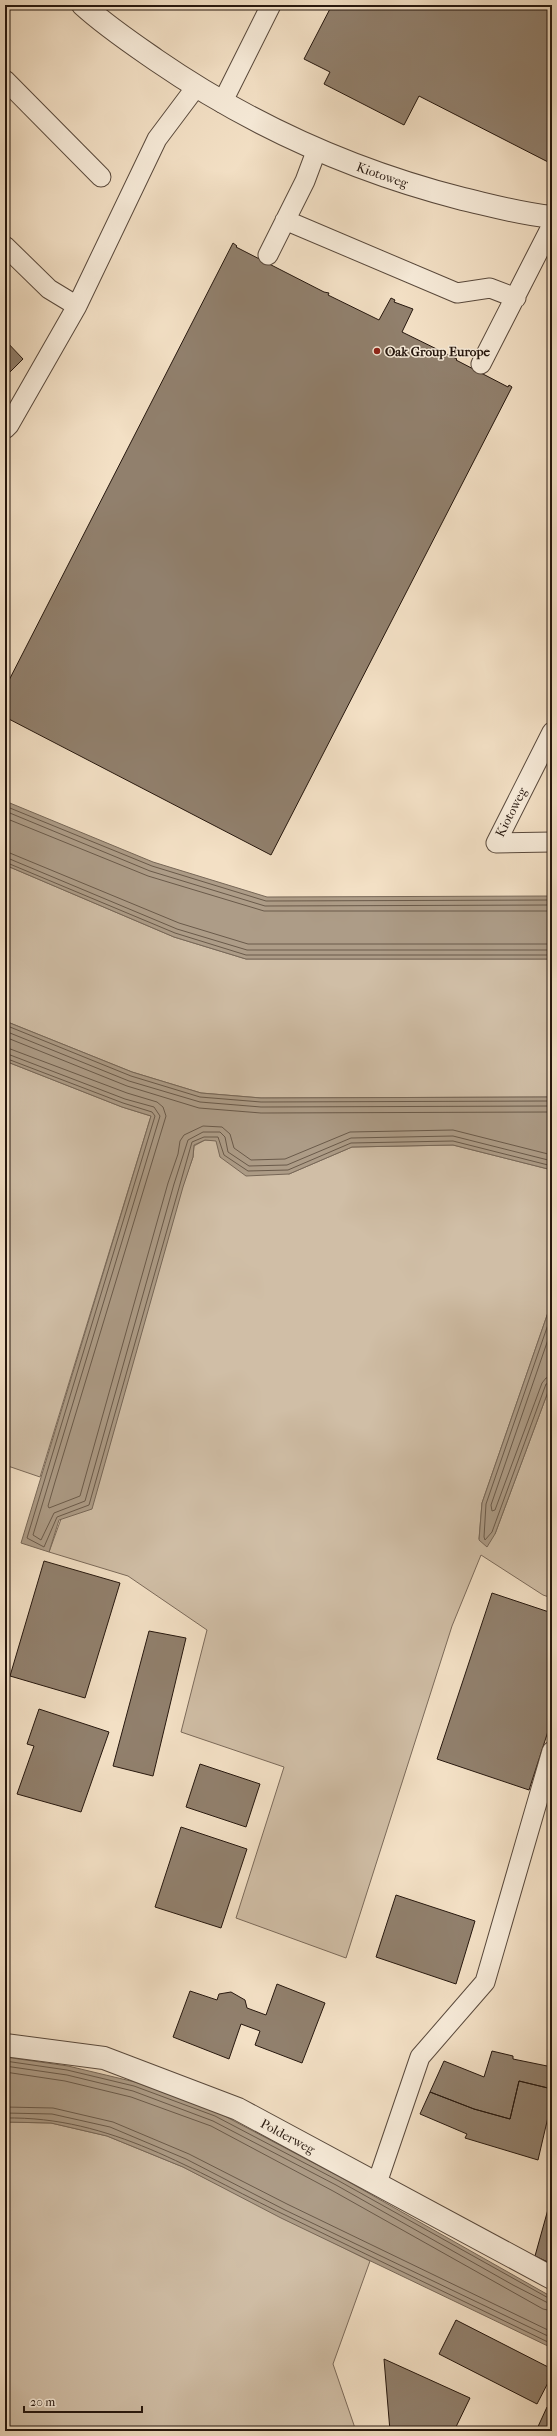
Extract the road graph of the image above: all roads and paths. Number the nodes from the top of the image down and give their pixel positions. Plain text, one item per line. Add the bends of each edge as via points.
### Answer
1 (83, 5) edge
2 (271, 5) edge
3 (5, 80) edge
4 (196, 87) junction
5 (222, 103) junction
6 (317, 149) junction
7 (101, 177) dead end
8 (552, 217) edge
9 (285, 220) junction
10 (552, 225) edge
11 (5, 246) edge
12 (268, 255) dead end
13 (516, 298) junction
14 (77, 306) junction
15 (481, 364) dead end
16 (5, 429) edge
17 (552, 732) edge
18 (552, 842) edge
19 (552, 1752) edge
20 (5, 2045) edge
21 (377, 2183) junction
22 (552, 2278) edge

1 - 4 street, Kiotoweg via 104,24
2 - 5 lane
3 - 7 lane
4 - 5 street, Kiotoweg
4 - 14 lane via 157,139
5 - 6 street, Kiotoweg
6 - 8 street, Kiotoweg via 408,185 525,214
6 - 9 lane via 305,181
9 - 12 lane
9 - 13 lane via 457,293 490,288
10 - 13 lane
11 - 14 lane via 49,290
13 - 15 lane
14 - 16 lane via 10,425
17 - 18 lane, Kiotoweg via 496,843
19 - 21 lane via 485,1982 420,2057
20 - 21 street, Polderweg via 104,2058 238,2109
21 - 22 street, Polderweg

